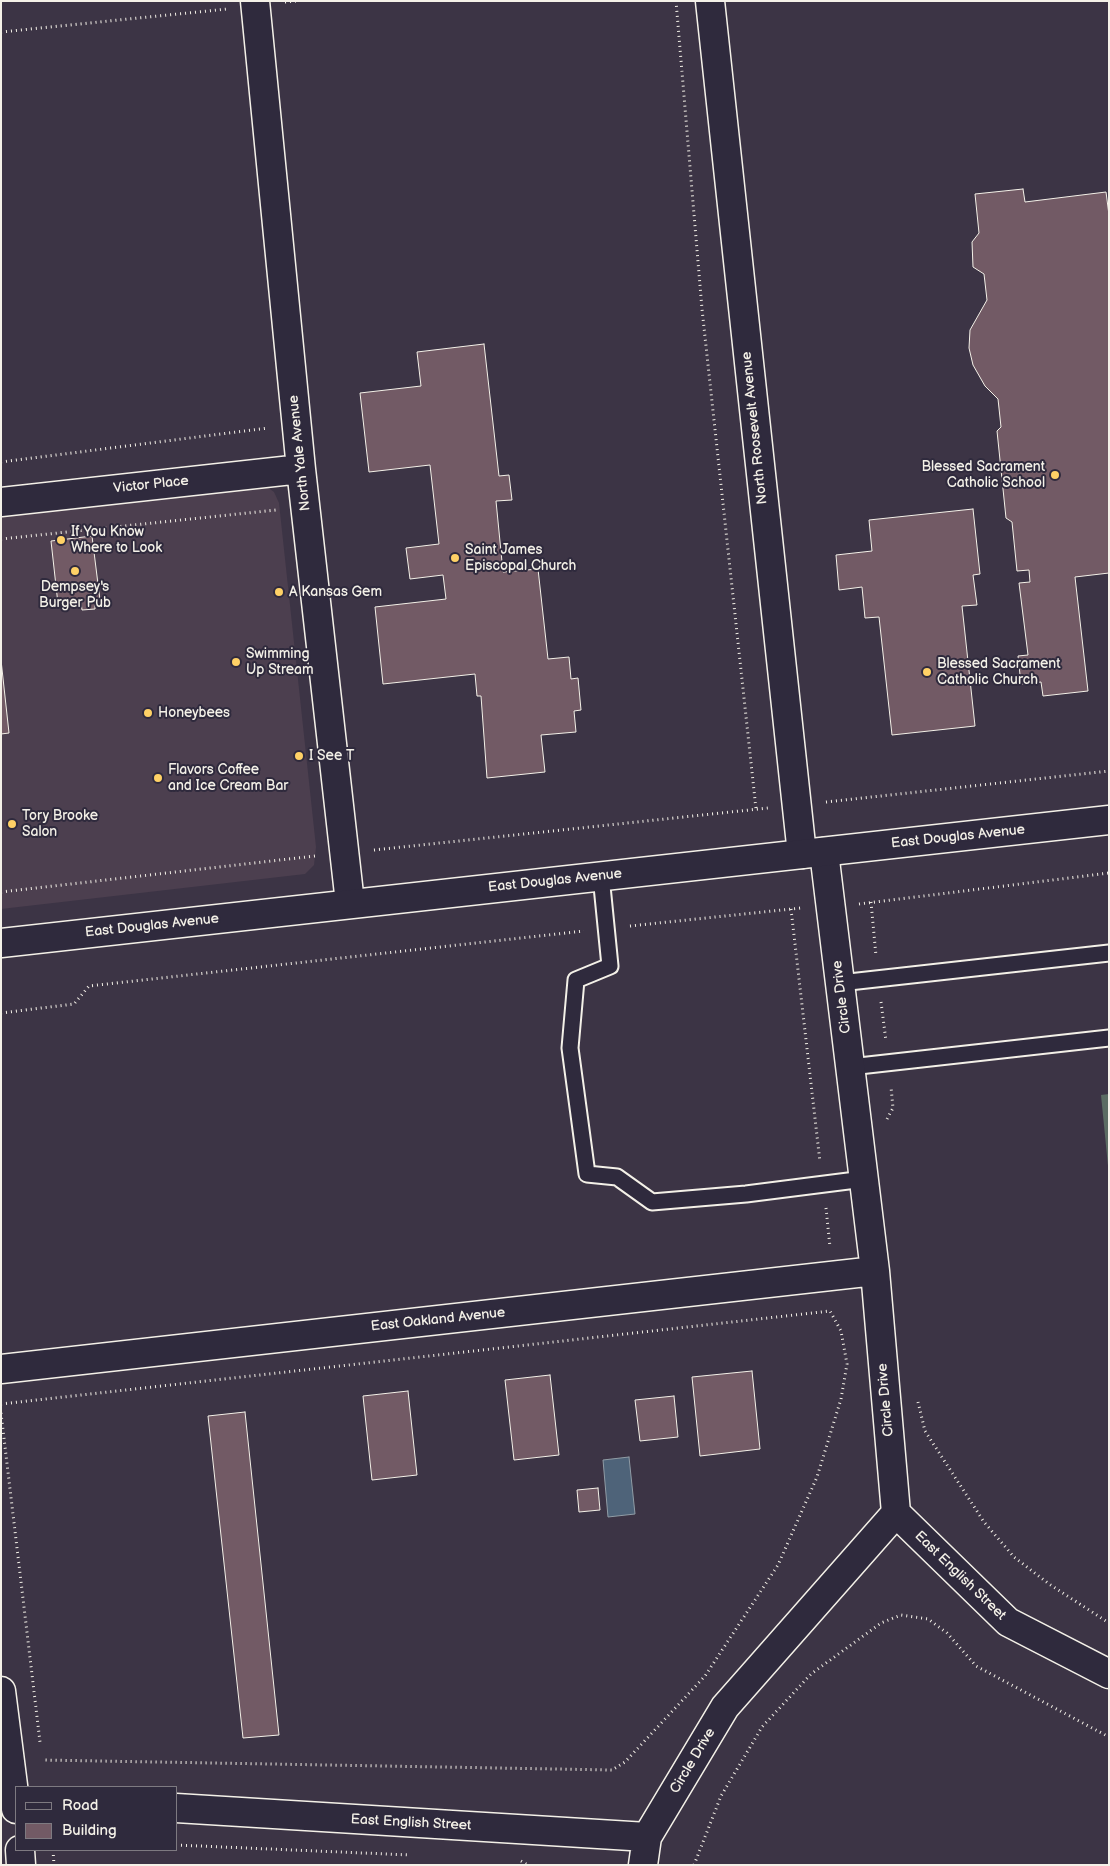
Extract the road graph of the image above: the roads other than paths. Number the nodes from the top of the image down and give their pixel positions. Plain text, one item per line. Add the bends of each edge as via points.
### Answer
1 (710, 1) edge
2 (255, 3) edge
3 (301, 469) junction
4 (1, 502) edge
5 (1109, 820) edge
6 (813, 853) junction
7 (601, 876) junction
8 (350, 904) junction
9 (1, 943) edge
10 (1109, 952) edge
11 (840, 983) junction
12 (1109, 1038) edge
13 (850, 1068) junction
14 (864, 1179) junction
15 (875, 1271) junction
16 (1, 1369) edge
17 (896, 1513) junction
18 (1109, 1674) edge
19 (1, 1691) edge
20 (15, 1795) edge
21 (178, 1808) edge
22 (647, 1837) junction
23 (20, 1851) edge
24 (21, 1865) edge
25 (643, 1865) edge

1 - 6 street, North Roosevelt Avenue via 797,805
2 - 3 street, North Yale Avenue
3 - 4 street, Victor Place
3 - 8 street, North Yale Avenue
5 - 6 street, East Douglas Avenue
6 - 7 street, East Douglas Avenue
6 - 11 street, Circle Drive via 831,907
7 - 8 street, East Douglas Avenue
7 - 14 lane via 610,966 576,980 570,1048 587,1174 617,1177 652,1202
8 - 9 street, East Douglas Avenue
10 - 11 lane
11 - 13 street, Circle Drive
12 - 13 lane
13 - 14 street, Circle Drive
14 - 15 street, Circle Drive
15 - 16 street, East Oakland Avenue
15 - 17 street, Circle Drive
17 - 18 street, East English Street via 1008,1622
17 - 22 street, Circle Drive via 726,1707
19 - 20 street
21 - 22 street, East English Street
22 - 25 street, Circle Drive
23 - 24 street

